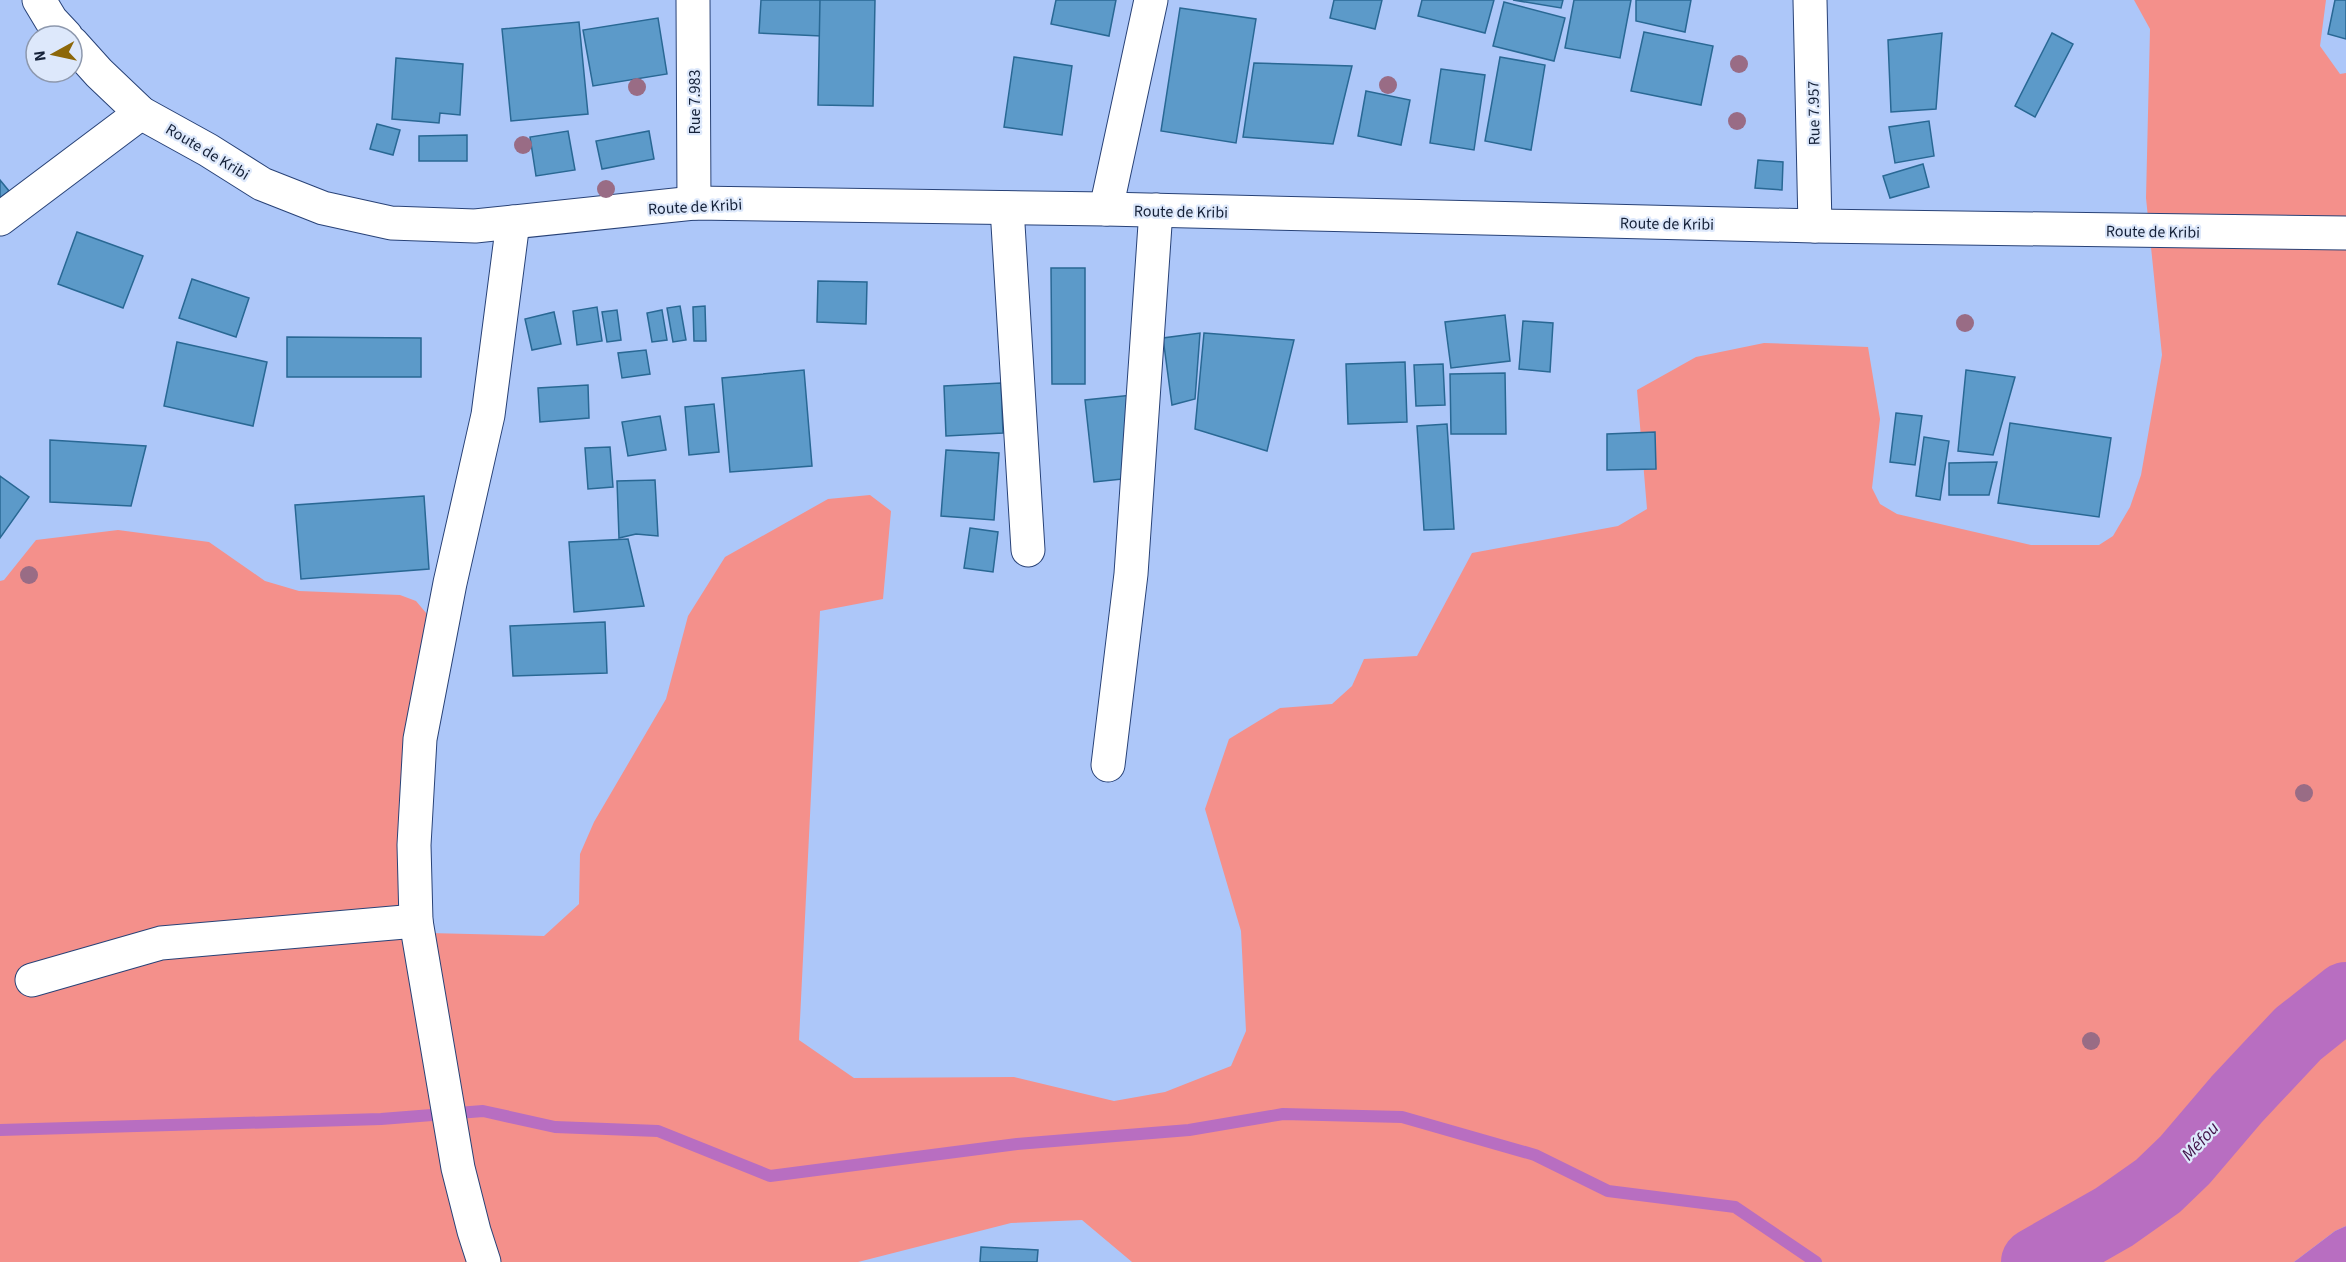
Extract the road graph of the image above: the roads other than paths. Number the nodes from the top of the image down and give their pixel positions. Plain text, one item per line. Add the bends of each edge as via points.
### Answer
1 (39, 0) edge
2 (693, 0) edge
3 (1151, 0) edge
4 (1809, 0) edge
5 (55, 24) edge
6 (84, 56) edge
7 (141, 112) junction
8 (694, 203) junction
9 (1007, 208) junction
10 (1106, 209) junction
11 (1156, 210) junction
12 (0, 219) edge
13 (513, 222) junction
14 (1815, 226) junction
15 (2346, 233) edge
16 (1028, 550) dead end
17 (1108, 765) dead end
18 (416, 921) junction
19 (32, 980) dead end
20 (484, 1262) edge

1 - 5 street
2 - 8 street, Rue 7.983
3 - 10 street
4 - 14 street, Rue 7.957
6 - 7 street, Route de Kribi
7 - 12 street
7 - 13 street, Route de Kribi via 262,184 323,208 391,223 475,226
8 - 9 street, Route de Kribi
8 - 13 street, Route de Kribi
9 - 10 street, Route de Kribi
9 - 16 street
10 - 11 street, Route de Kribi
11 - 14 street, Route de Kribi
11 - 17 street via 1131,574
13 - 18 street via 488,415 420,739 414,845
14 - 15 street, Route de Kribi
18 - 19 street via 161,943
18 - 20 street via 458,1168

